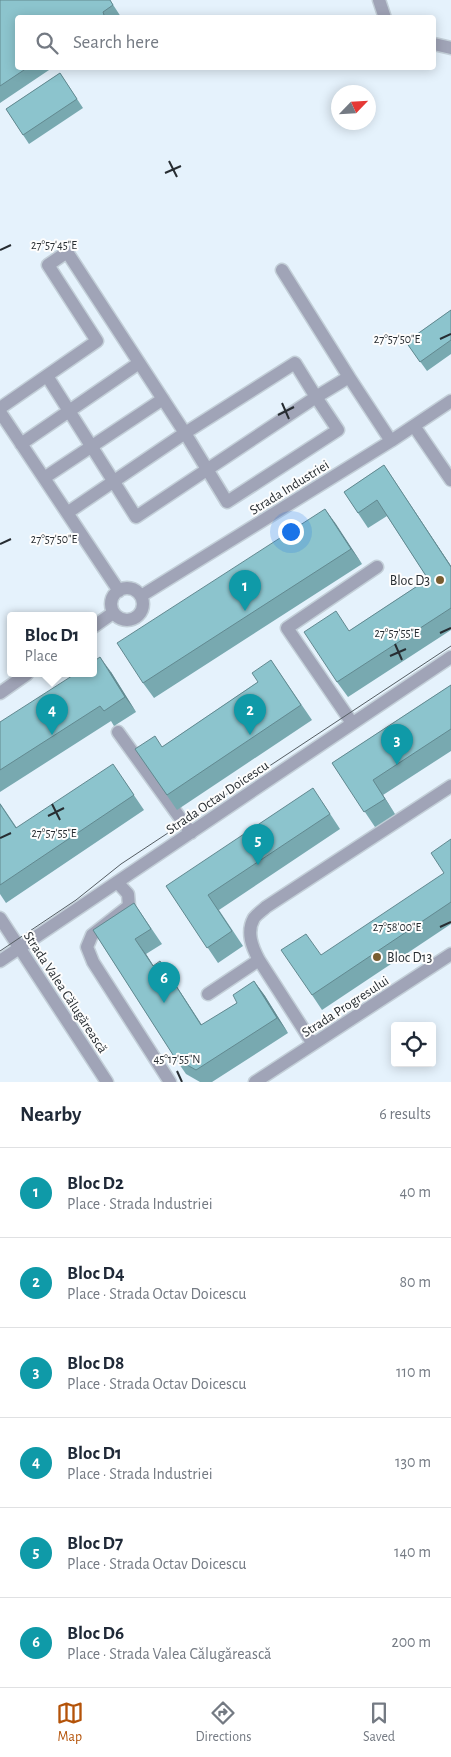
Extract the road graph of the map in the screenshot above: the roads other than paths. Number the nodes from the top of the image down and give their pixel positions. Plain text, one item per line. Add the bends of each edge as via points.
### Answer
1 (379, 0) edge
2 (385, 15) edge
3 (436, 44) edge
4 (451, 48) edge
5 (282, 270) dead end
6 (139, 363) junction
7 (47, 376) junction
8 (349, 377) junction
9 (316, 397) junction
10 (163, 399) junction
11 (451, 401) edge
12 (0, 410) edge
13 (69, 411) junction
14 (414, 426) junction
15 (185, 434) junction
16 (391, 441) junction
17 (21, 444) junction
18 (91, 447) junction
19 (207, 469) junction
20 (44, 478) junction
21 (451, 480) edge
22 (114, 482) junction
23 (67, 513) junction
24 (377, 567) dead end
25 (119, 591) junction
26 (141, 596) junction
27 (114, 612) junction
28 (97, 624) edge
29 (451, 657) edge
30 (23, 677) edge
31 (0, 693) edge
32 (352, 723) junction
33 (118, 732) dead end
34 (451, 786) edge
35 (191, 833) junction
36 (117, 882) junction
37 (0, 918) edge
38 (20, 948) junction
39 (451, 954) edge
40 (259, 960) junction
41 (0, 961) edge
42 (208, 994) dead end
43 (313, 1044) junction
44 (107, 1082) edge
45 (170, 1082) edge
46 (254, 1082) edge

1 - 2 street
3 - 4 street
5 - 8 street
6 - 7 street via 67,252 48,265 97,341
6 - 10 street
6 - 13 street
7 - 12 street
7 - 13 street
8 - 9 street
8 - 16 street
9 - 15 street via 295,363
9 - 19 street
9 - 19 street via 338,430 227,502
10 - 15 street
10 - 18 street
11 - 14 street, Strada Industriei
12 - 17 street
13 - 17 street
13 - 18 street
14 - 16 street, Strada Industriei
14 - 21 street
15 - 19 street
15 - 22 street
16 - 26 street, Strada Industriei
17 - 20 street
18 - 20 street
18 - 22 street
19 - 22 street via 136,517
20 - 23 street
22 - 23 street
23 - 25 street
24 - 32 street via 287,628
25 - 26 street via 131,589
25 - 27 street via 112,600
26 - 27 street via 142,608 135,618 123,620
27 - 28 street
29 - 32 street, Strada Octav Doicescu
30 - 31 street
32 - 35 street, Strada Octav Doicescu
33 - 35 street
34 - 40 street via 266,907 254,918 250,933 251,946
35 - 36 street, Strada Octav Doicescu
36 - 38 street, Strada Octav Doicescu
36 - 45 street via 128,894 129,906 92,935 87,947 93,962
37 - 38 street, Strada Valea Călugărească
38 - 41 street, Strada Octav Doicescu
38 - 44 street, Strada Valea Călugărească
39 - 43 street, Strada Progresului
40 - 42 street
40 - 43 street
43 - 46 street, Strada Progresului

